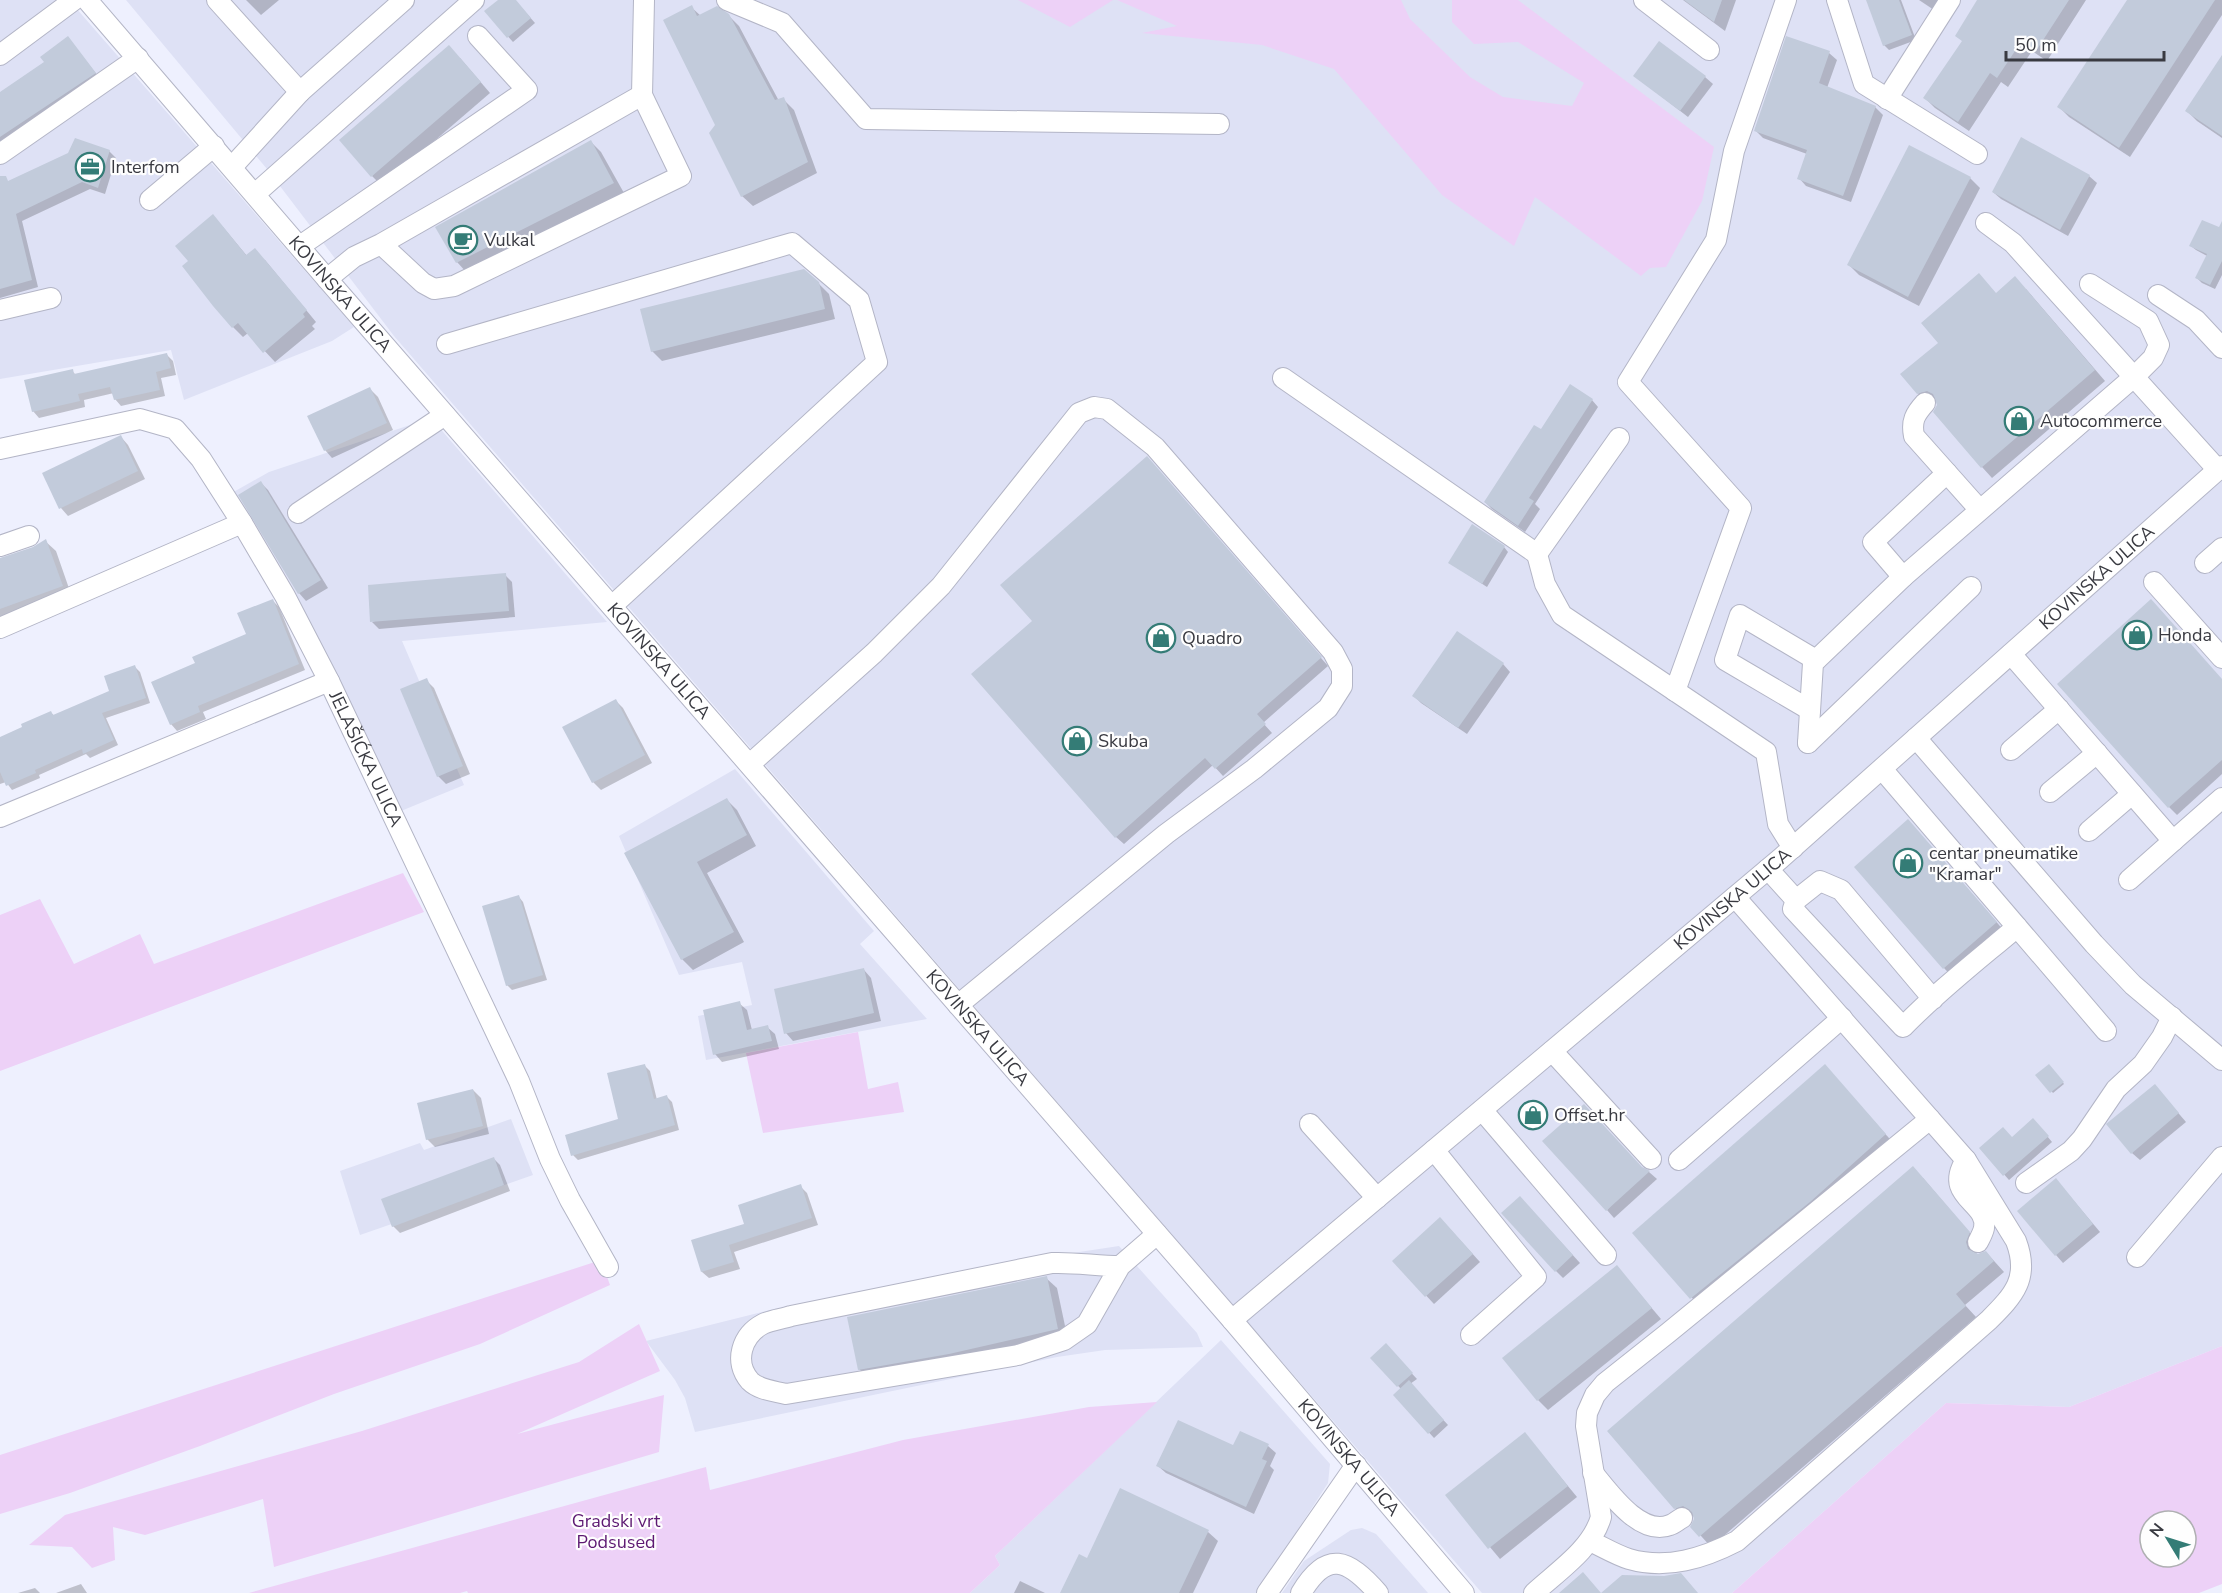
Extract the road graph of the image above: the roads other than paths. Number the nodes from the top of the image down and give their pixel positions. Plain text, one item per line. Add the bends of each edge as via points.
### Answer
1 (74, 0) edge
2 (87, 0) edge
3 (217, 0) edge
4 (404, 0) edge
5 (474, 0) edge
6 (644, 0) edge
7 (727, 0) edge
8 (1644, 0) edge
9 (1786, 0) edge
10 (1837, 0) edge
11 (1950, 0) edge
12 (478, 36) dead end
13 (1708, 50) dead end
14 (0, 55) edge
15 (138, 58) junction
16 (300, 92) junction
17 (642, 95) junction
18 (1887, 99) junction
19 (1219, 124) dead end
20 (214, 146) junction
21 (0, 154) edge
22 (1977, 154) dead end
23 (232, 167) junction
24 (255, 194) junction
25 (150, 200) dead end
26 (1986, 223) dead end
27 (381, 244) junction
28 (300, 246) junction
29 (327, 279) junction
30 (2090, 284) dead end
31 (2158, 295) dead end
32 (51, 298) dead end
33 (0, 310) edge
34 (447, 344) dead end
35 (2222, 348) edge
36 (2135, 376) junction
37 (1282, 378) dead end
38 (1924, 403) dead end
39 (445, 415) junction
40 (1619, 438) dead end
41 (0, 449) edge
42 (2220, 468) edge
43 (1947, 473) junction
44 (1979, 509) junction
45 (298, 513) dead end
46 (242, 523) junction
47 (29, 536) dead end
48 (0, 546) edge
49 (2222, 548) edge
50 (1537, 554) junction
51 (2205, 563) dead end
52 (1903, 577) junction
53 (2154, 582) dead end
54 (1971, 587) dead end
55 (612, 606) junction
56 (0, 628) edge
57 (2011, 654) junction
58 (2222, 658) edge
59 (1816, 660) junction
60 (329, 681) junction
61 (1675, 691) junction
62 (2059, 709) junction
63 (1810, 710) junction
64 (1916, 738) junction
65 (2010, 750) dead end
66 (2097, 753) junction
67 (750, 764) junction
68 (1882, 769) junction
69 (2050, 792) dead end
70 (2132, 794) junction
71 (2222, 798) edge
72 (0, 817) edge
73 (2089, 831) dead end
74 (2173, 841) junction
75 (1793, 848) junction
76 (1768, 868) junction
77 (2129, 880) dead end
78 (1736, 897) junction
79 (1796, 900) junction
80 (2017, 927) junction
81 (1933, 999) junction
82 (958, 1005) junction
83 (2172, 1017) junction
84 (1842, 1018) junction
85 (2106, 1031) dead end
86 (1552, 1051) junction
87 (2222, 1060) edge
88 (1482, 1110) junction
89 (1930, 1119) junction
90 (1310, 1124) dead end
91 (1434, 1150) junction
92 (2222, 1157) edge
93 (1651, 1159) dead end
94 (1679, 1160) dead end
95 (1966, 1160) junction
96 (2026, 1183) dead end
97 (1377, 1198) junction
98 (1157, 1234) junction
99 (1978, 1242) dead end
100 (1606, 1255) dead end
101 (2137, 1257) dead end
102 (1120, 1266) junction
103 (608, 1267) dead end
104 (1232, 1320) junction
105 (1471, 1335) dead end
106 (1356, 1465) junction
107 (1593, 1473) junction
108 (1682, 1518) dead end
109 (1590, 1541) junction
110 (1267, 1593) edge
111 (1301, 1593) edge
112 (1378, 1593) edge
113 (1464, 1593) edge
114 (1534, 1593) edge

1 - 14 street
2 - 15 street, KOVINSKA ULICA
3 - 16 street
4 - 16 street
5 - 24 street
6 - 17 street
7 - 19 street via 782,22 866,119
8 - 13 street
9 - 61 street via 1734,151 1716,240 1629,382 1741,508
10 - 18 street via 1864,84
11 - 18 street
12 - 28 street via 527,90
15 - 20 street, KOVINSKA ULICA
15 - 21 street
16 - 23 street
17 - 27 street
17 - 27 street via 681,176 454,286 434,289 423,284
18 - 22 street
20 - 23 street, KOVINSKA ULICA
20 - 25 street
23 - 24 street, KOVINSKA ULICA
24 - 28 street, KOVINSKA ULICA
26 - 36 street via 2013,243
27 - 29 street via 354,257
28 - 29 street, KOVINSKA ULICA
29 - 39 street, KOVINSKA ULICA
30 - 36 street via 2148,321 2155,334 2159,345 2153,358
31 - 35 street via 2196,320
32 - 33 street
34 - 55 street via 792,243 859,300 877,362
36 - 42 street
36 - 44 street
37 - 50 street
38 - 43 street via 1911,425 1914,436
39 - 45 street
39 - 55 street, KOVINSKA ULICA
40 - 50 street
41 - 46 street, JELAŠIĆKA ULICA via 140,419 175,429 201,459
42 - 57 street, KOVINSKA ULICA
43 - 44 street
43 - 52 street via 1873,542
44 - 52 street
46 - 56 street
46 - 60 street, JELAŠIĆKA ULICA
47 - 48 street
49 - 51 street
50 - 61 street via 1545,584 1562,615
52 - 59 street
53 - 58 street
54 - 63 street via 1808,744
55 - 67 street, KOVINSKA ULICA
57 - 62 street
57 - 64 street, KOVINSKA ULICA
59 - 63 street
59 - 63 street via 1740,615 1725,660
60 - 72 street
60 - 103 street, JELAŠIĆKA ULICA via 519,1081 550,1159
61 - 75 street via 1766,752 1778,824
62 - 65 street
62 - 66 street
64 - 68 street, KOVINSKA ULICA
64 - 83 street via 2094,944 2133,985
66 - 69 street
66 - 70 street
67 - 82 street, KOVINSKA ULICA
67 - 82 street via 874,653 941,586 1079,413 1094,407 1107,409 1155,447 1333,652 1342,669 1342,686 1328,708 1166,834
68 - 75 street, KOVINSKA ULICA
68 - 80 street
70 - 73 street
70 - 74 street
71 - 74 street
74 - 77 street
75 - 76 street, KOVINSKA ULICA
76 - 78 street, KOVINSKA ULICA
76 - 79 street
78 - 84 street
78 - 86 street, KOVINSKA ULICA
79 - 81 street via 1820,881 1841,890
79 - 81 street via 1793,909 1903,1027
80 - 81 street
80 - 85 street
82 - 98 street, KOVINSKA ULICA
83 - 87 street
83 - 96 street via 2143,1065 2116,1089 2071,1151
84 - 89 street
84 - 94 street
86 - 88 street, KOVINSKA ULICA
86 - 93 street
88 - 91 street, KOVINSKA ULICA
88 - 100 street
89 - 95 street
89 - 107 street via 1605,1383 1587,1413
90 - 97 street
91 - 97 street, KOVINSKA ULICA
91 - 105 street via 1536,1277
92 - 101 street
95 - 99 street via 1959,1172 1959,1182 1983,1217 1984,1228
95 - 109 street via 2008,1225 2022,1256 2020,1280 2011,1298 1737,1540 1702,1557 1652,1563 1627,1559
97 - 104 street, KOVINSKA ULICA
98 - 102 street
98 - 104 street, KOVINSKA ULICA
102 - 102 street via 1087,1324 1064,1340 1018,1354 786,1394 751,1382 743,1370 740,1356 749,1336 763,1324 791,1316 1052,1263
104 - 106 street, KOVINSKA ULICA
106 - 110 street
106 - 113 street, KOVINSKA ULICA
107 - 108 street via 1615,1499 1644,1523 1659,1527
107 - 109 street via 1601,1517
109 - 114 street
111 - 112 street via 1311,1576 1324,1565 1334,1563 1352,1568

